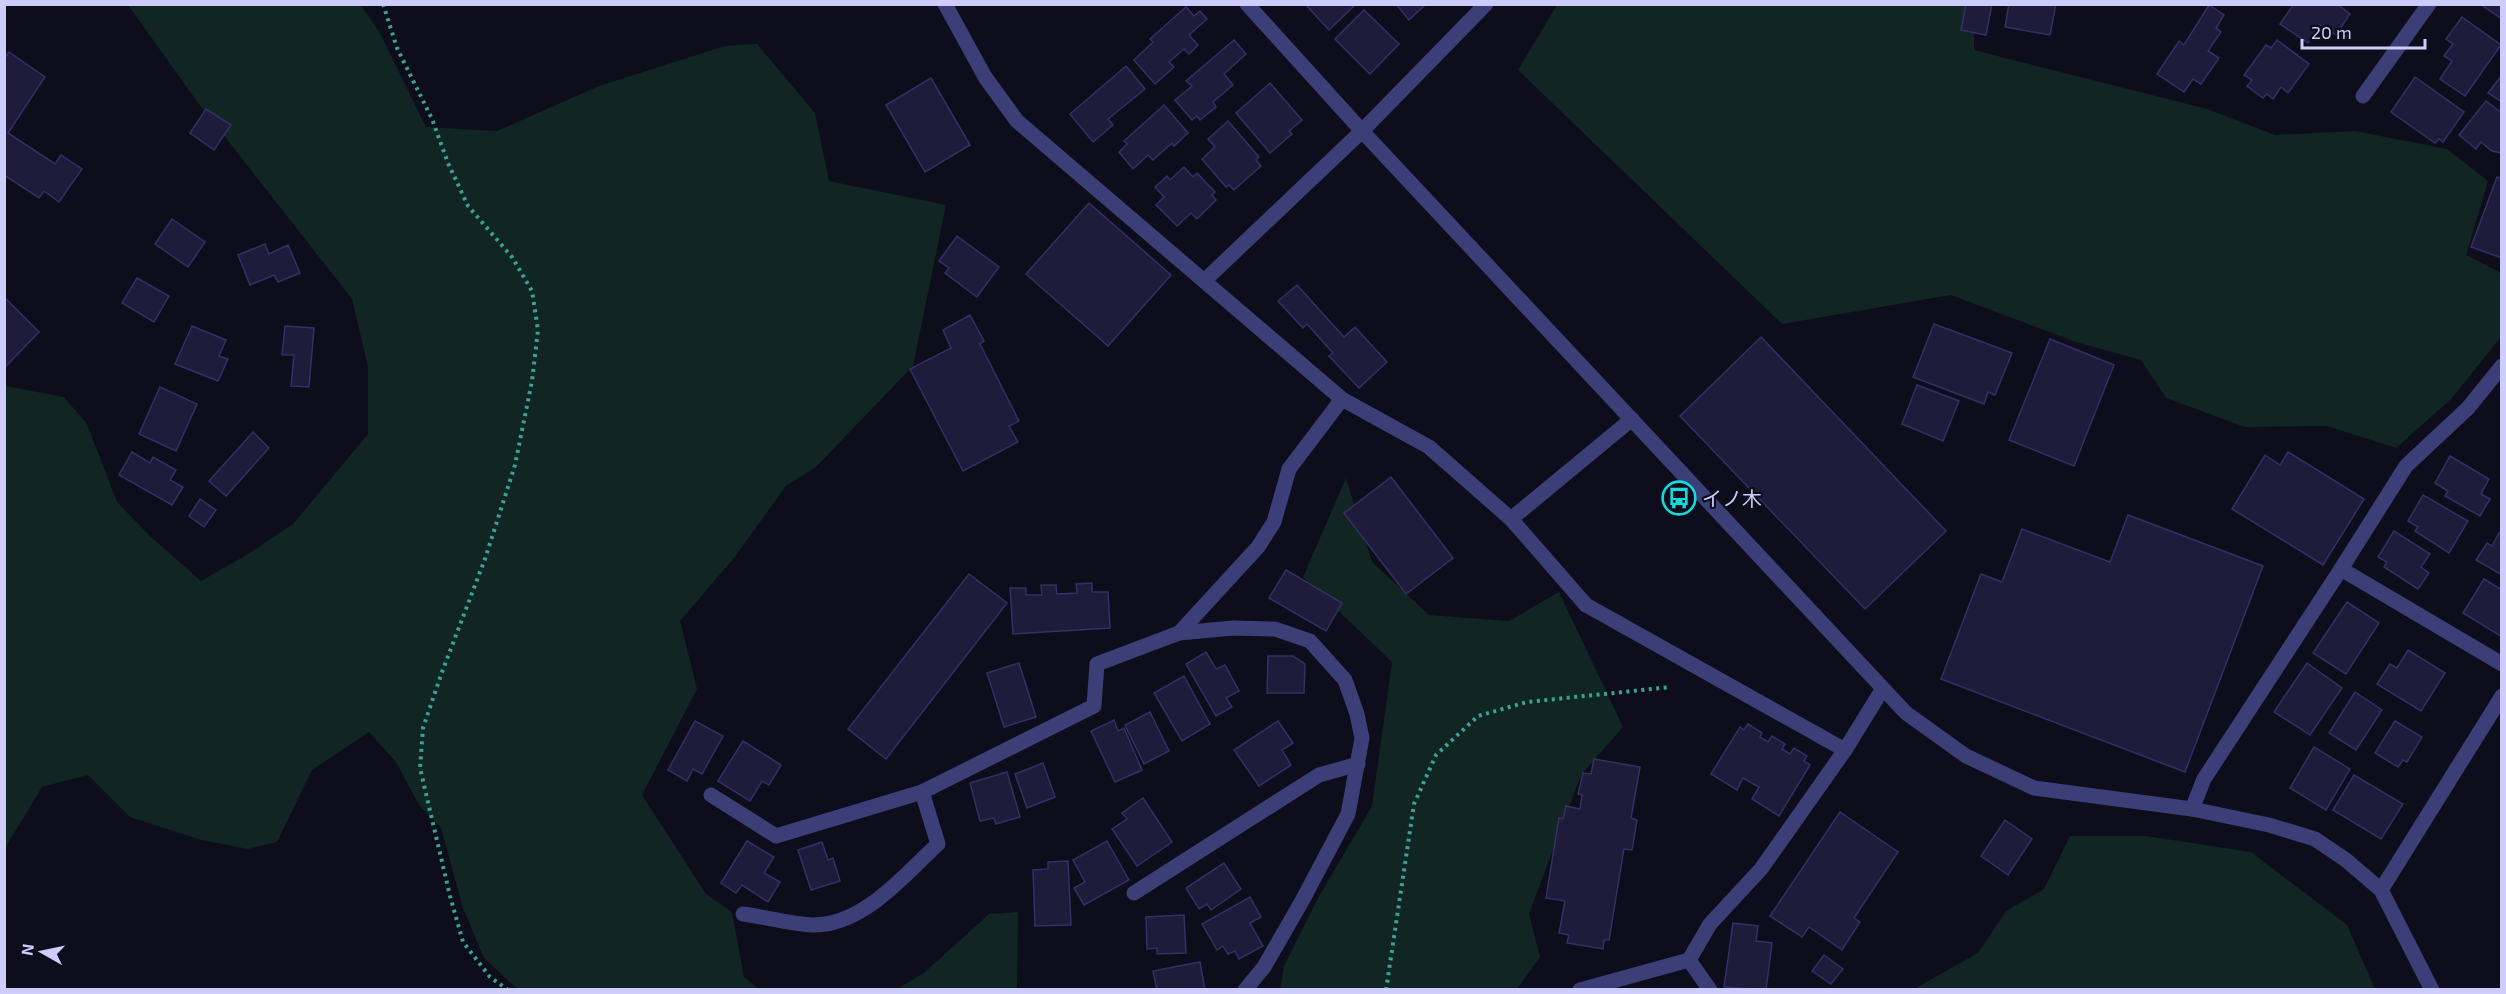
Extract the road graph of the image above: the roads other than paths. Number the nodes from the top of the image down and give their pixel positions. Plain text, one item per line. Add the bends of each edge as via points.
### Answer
1 (945, 4) edge
2 (1247, 4) edge
3 (2429, 4) edge
4 (1480, 7) edge
5 (2363, 96) dead end
6 (1362, 131) junction
7 (1204, 281) junction
8 (2502, 366) edge
9 (1342, 399) junction
10 (1632, 419) junction
11 (1510, 519) junction
12 (2342, 569) junction
13 (1179, 633) junction
14 (2502, 664) edge
15 (1882, 690) junction
16 (2502, 696) edge
17 (1845, 750) junction
18 (1358, 764) junction
19 (922, 792) junction
20 (711, 795) dead end
21 (2192, 809) junction
22 (2381, 890) junction
23 (1134, 893) dead end
24 (743, 914) dead end
25 (1689, 960) junction
26 (1596, 987) edge
27 (1245, 990) edge
28 (1580, 990) edge
29 (1710, 990) edge
30 (2432, 990) edge

1 - 7 street via 985,77 1017,121
2 - 6 street
3 - 5 street
4 - 6 street
6 - 7 street
6 - 10 street
7 - 9 street
8 - 12 street via 2468,408 2406,466
9 - 11 street via 1429,447
9 - 13 street via 1289,469 1274,522 1258,547
10 - 11 street
10 - 15 street
11 - 17 street via 1586,605
12 - 14 street
12 - 21 street via 2204,779
13 - 18 street via 1275,629 1310,641 1345,680 1362,738
13 - 19 street via 1097,664 1094,706
15 - 17 street
15 - 21 street via 1906,713 1966,756 2034,788
16 - 22 street
17 - 25 street via 1761,869 1710,924
18 - 23 street via 1319,774
18 - 27 street via 1348,813 1329,853 1264,966
19 - 20 street via 776,836
19 - 24 street via 938,844 866,907 843,921 813,925
21 - 22 street via 2315,839
22 - 30 street
25 - 26 street
25 - 29 street
26 - 28 street

